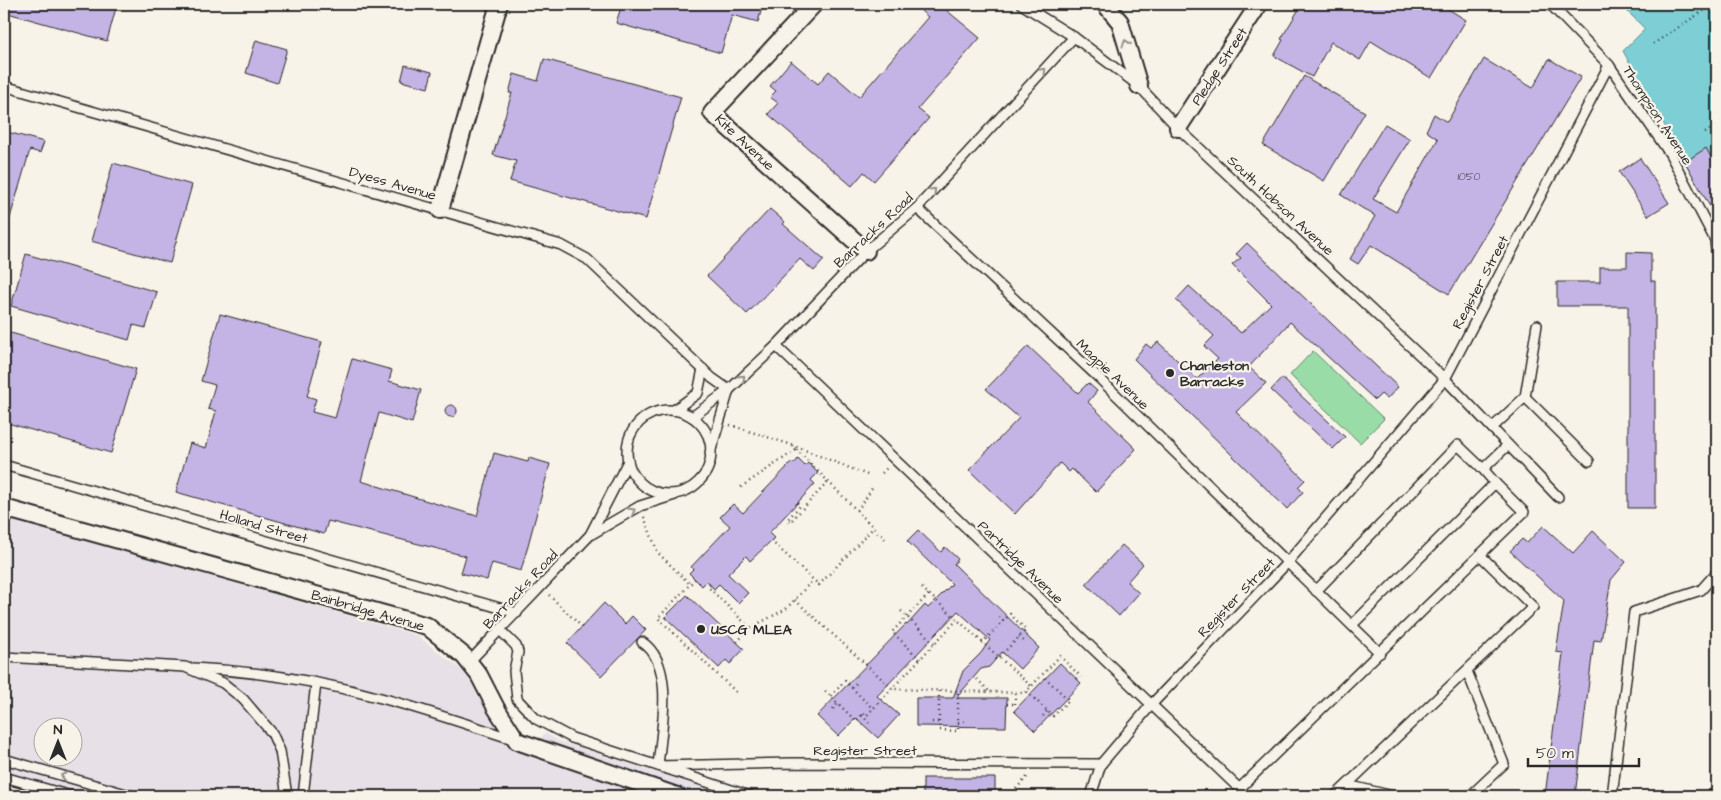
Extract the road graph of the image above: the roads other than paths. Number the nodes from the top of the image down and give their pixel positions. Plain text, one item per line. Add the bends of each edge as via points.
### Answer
1 (499, 4) edge
2 (814, 4) edge
3 (1021, 4) edge
4 (1105, 4) edge
5 (1259, 4) edge
6 (1550, 4) edge
7 (1074, 37) junction
8 (1609, 65) junction
9 (4, 86) edge
10 (1139, 86) junction
11 (1178, 128) junction
12 (917, 208) junction
13 (440, 210) junction
14 (866, 251) junction
15 (1717, 258) edge
16 (1537, 324) dead end
17 (776, 346) junction
18 (703, 369) junction
19 (1445, 379) junction
20 (729, 390) junction
21 (1525, 397) junction
22 (674, 410) junction
23 (692, 418) junction
24 (1492, 428) junction
25 (1508, 445) junction
26 (710, 453) junction
27 (628, 461) junction
28 (1589, 461) dead end
29 (4, 465) edge
30 (1484, 470) junction
31 (1495, 483) junction
32 (682, 492) junction
33 (1558, 497) dead end
34 (4, 508) edge
35 (590, 535) junction
36 (1480, 555) junction
37 (1287, 563) junction
38 (1717, 572) edge
39 (1316, 591) junction
40 (516, 613) junction
41 (1352, 625) junction
42 (500, 630) junction
43 (642, 642) dead end
44 (1380, 653) junction
45 (4, 657) edge
46 (469, 662) junction
47 (185, 667) junction
48 (1467, 671) junction
49 (316, 683) junction
50 (1151, 705) junction
51 (517, 741) junction
52 (4, 759) edge
53 (1101, 764) junction
54 (658, 766) junction
55 (4, 777) edge
56 (1347, 785) junction
57 (1239, 788) junction
58 (1613, 788) dead end
59 (4, 789) edge
60 (31, 796) edge
61 (70, 796) edge
62 (133, 796) edge
63 (286, 796) edge
64 (303, 796) edge
65 (677, 796) edge
66 (750, 796) edge
67 (1091, 796) edge
68 (1247, 796) edge
69 (1335, 796) edge
70 (1393, 796) edge
71 (1470, 796) edge

1 - 13 street
2 - 14 street, Kite Avenue via 712,114
3 - 7 lane, South Hobson Avenue
10 -> 4 street via 1120,22
5 - 11 street, Pledge Street
6 - 8 lane, Thompson Avenue
7 - 10 lane, South Hobson Avenue
12 -> 7 lane, Barracks Road
8 - 15 lane, Thompson Avenue via 1670,154 1715,240
8 - 19 lane, Register Street
9 - 13 lane, Dyess Avenue
10 - 11 lane, South Hobson Avenue
11 - 19 lane, South Hobson Avenue
12 - 14 lane, Barracks Road
12 - 37 lane, Magpie Avenue via 1099,378
13 - 18 lane, Dyess Avenue via 561,245 587,259
14 - 17 lane, Barracks Road
16 - 21 lane
20 -> 17 lane, Barracks Road
17 - 50 lane, Partridge Avenue
18 - 20 lane, Dyess Avenue
18 - 22 lane via 698,393
19 - 24 lane, South Hobson Avenue
19 - 37 lane, Register Street
20 - 23 lane, Barracks Road
20 - 26 lane
21 - 24 lane
21 - 28 lane
22 - 23 lane
22 - 27 lane via 660,411 638,424 630,435
23 - 26 lane via 706,432
24 - 25 lane, South Hobson Avenue
25 - 30 lane
25 - 33 lane, South Hobson Avenue
26 - 32 lane via 705,474
27 - 32 lane via 641,484 668,494
27 - 35 lane
29 - 40 lane, Holland Street
30 - 31 lane
30 - 39 lane via 1458,445
31 - 36 lane via 1524,512
31 - 41 lane
35 -> 32 lane via 640,506
34 - 46 street, Bainbridge Avenue via 427,626
35 - 40 lane, Barracks Road
36 - 44 lane
36 - 48 lane via 1533,608
37 - 39 lane, Magpie Avenue
37 - 50 lane, Register Street
38 - 58 lane via 1701,590 1634,612
39 - 41 lane, Magpie Avenue
40 - 42 lane, Barracks Road
41 - 44 lane, Magpie Avenue
42 - 46 lane, Barracks Road
42 - 54 lane via 518,652 514,671 517,699 536,719 572,738
43 - 54 lane via 655,653 662,670 664,689
44 - 57 lane
45 - 47 lane
46 - 51 street, Bainbridge Avenue
47 - 49 lane via 235,670
47 - 63 lane via 223,683 244,699 272,733 280,751
48 - 56 lane
48 - 71 lane via 1504,764
49 - 51 lane via 381,698
49 - 64 lane
50 - 53 lane, Register Street
50 - 57 lane, Partridge Avenue
51 - 65 street
62 -> 52 lane
53 - 54 lane, Register Street
53 - 67 lane
54 - 66 lane
55 - 61 lane
56 - 69 lane
56 - 70 lane
57 - 68 lane, Partridge Avenue
59 - 60 lane

